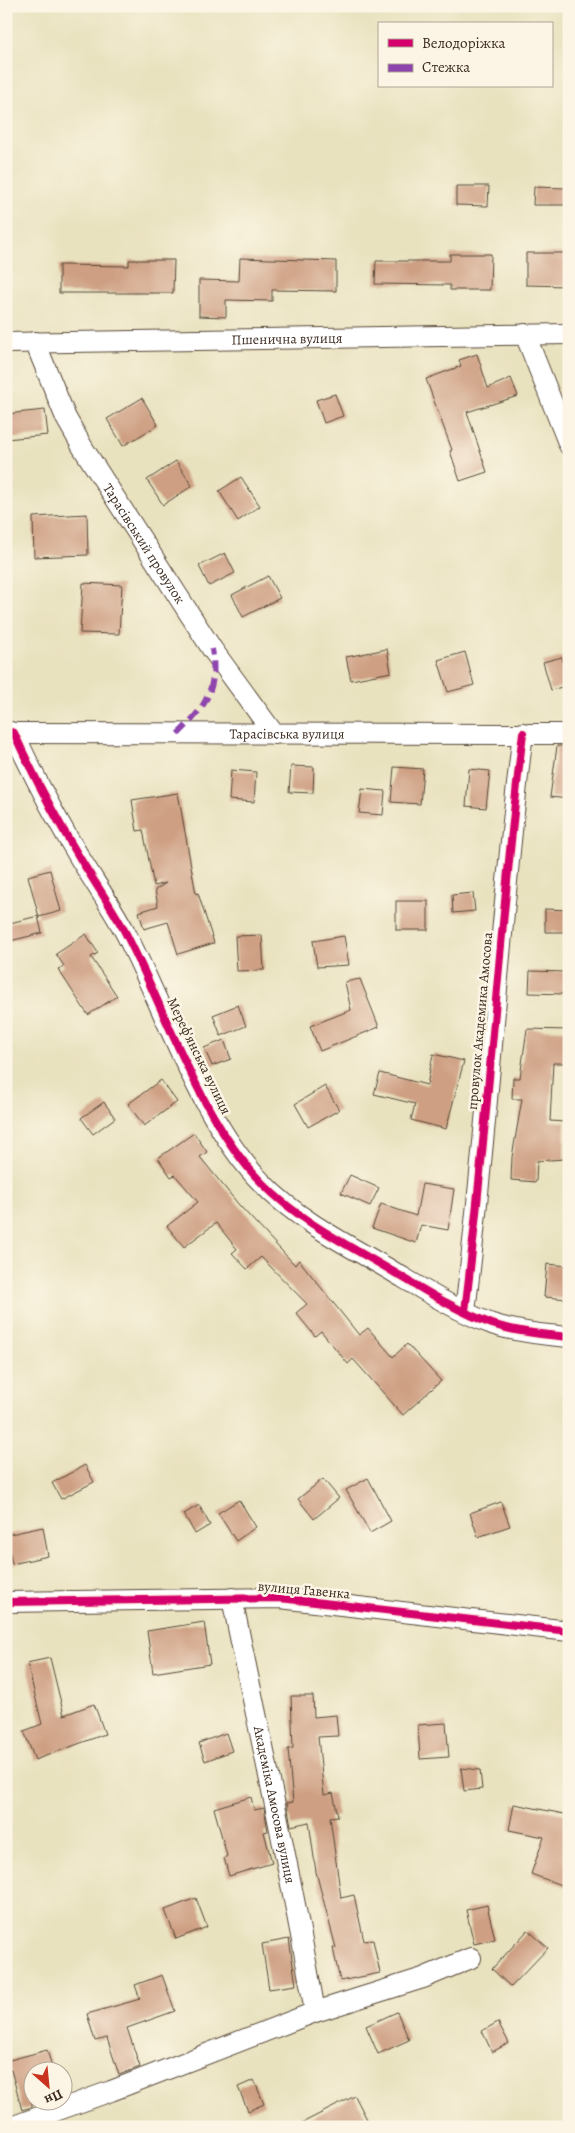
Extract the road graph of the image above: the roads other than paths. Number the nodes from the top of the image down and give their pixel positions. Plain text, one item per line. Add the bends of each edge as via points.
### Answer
1 (525, 334) junction
2 (569, 334) edge
3 (35, 342) junction
4 (6, 343) edge
5 (569, 445) edge
6 (9, 732) edge
7 (274, 734) junction
8 (523, 734) junction
9 (569, 734) edge
10 (465, 1311) junction
11 (569, 1338) edge
12 (232, 1598) junction
13 (6, 1602) edge
14 (569, 1631) edge
15 (471, 1958) dead end
16 (315, 2012) junction
17 (11, 2127) edge

1 - 2 street, Пшенична вулиця
1 - 3 street, Пшенична вулиця
1 - 5 street
3 - 4 street, Пшенична вулиця
3 - 7 street, Тарасівський провулок via 66,418 83,448 212,649
6 - 7 street, Тарасівська вулиця
6 - 10 street, Мереф'янська вулиця via 119,922 197,1084 242,1159 262,1184 284,1203 335,1237
7 - 8 street, Тарасівська вулиця
8 - 9 street, Тарасівська вулиця
8 - 10 street, провулок Академика Амосова via 509,843
10 - 11 street, Мереф'янська вулиця via 492,1324
12 - 13 street, вулиця Гавенка
12 - 14 street, вулиця Гавенка via 280,1598
12 - 16 street, Академіка Амосова вулиця via 297,1906
15 - 16 street via 422,1978
16 - 17 street

